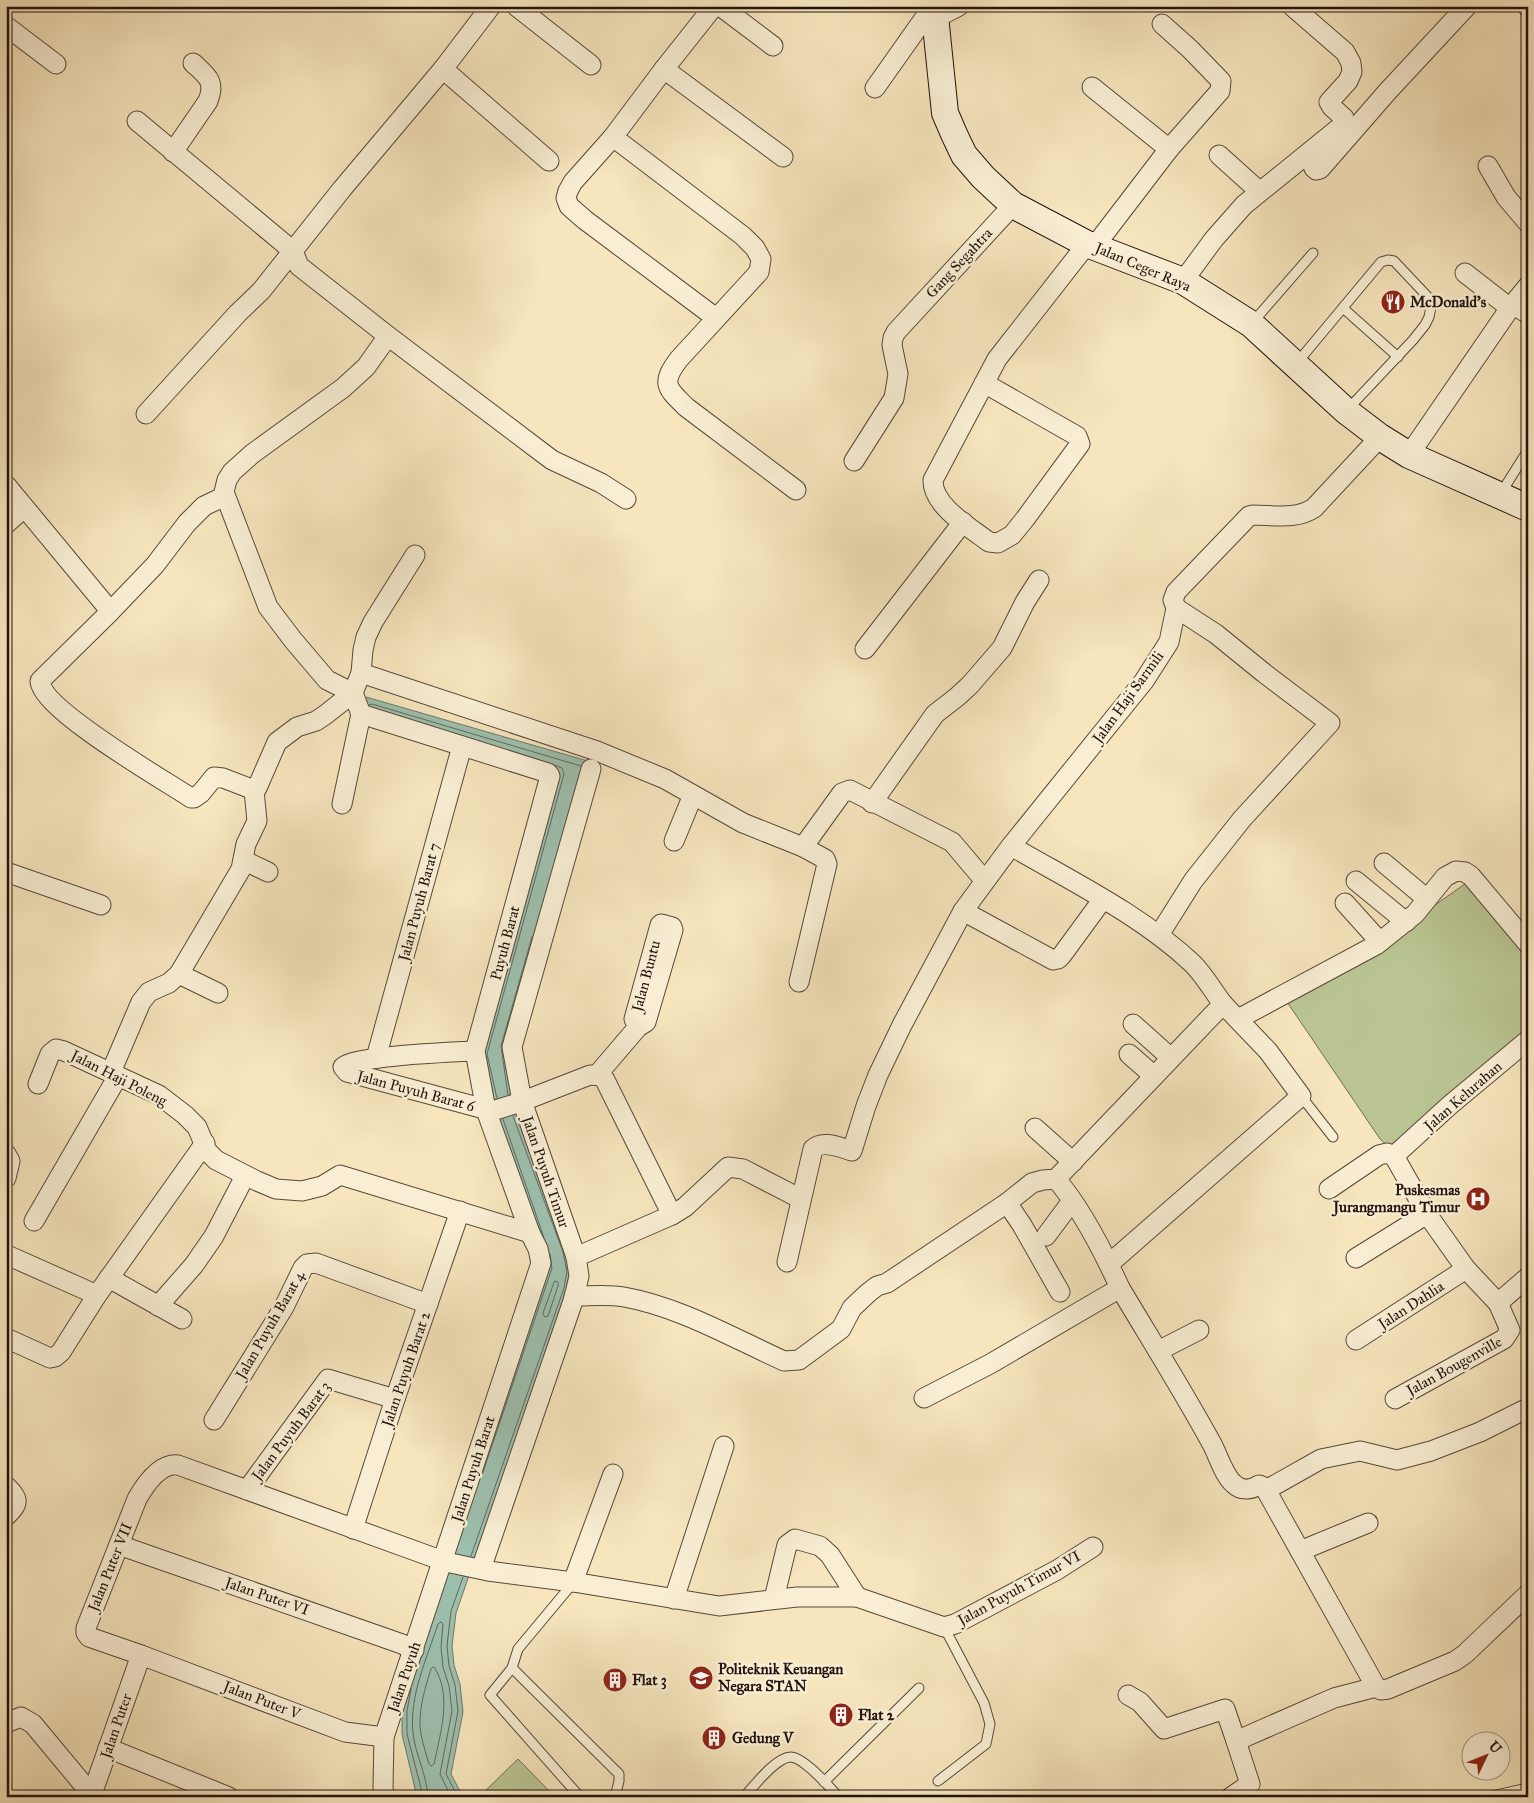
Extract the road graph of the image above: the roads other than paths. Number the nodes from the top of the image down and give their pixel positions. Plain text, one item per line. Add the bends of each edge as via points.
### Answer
1 (491, 6) edge
2 (516, 6) edge
3 (714, 6) edge
4 (720, 6) edge
5 (959, 6) edge
6 (1292, 6) edge
7 (1467, 6) edge
8 (932, 12) edge
9 (1162, 24) dead end
10 (6, 26) edge
11 (773, 46) dead end
12 (193, 63) dead end
13 (56, 64) dead end
14 (591, 65) dead end
15 (664, 68) junction
16 (443, 69) junction
17 (1092, 87) dead end
18 (875, 88) dead end
19 (137, 122) dead end
20 (613, 137) junction
21 (1169, 150) junction
22 (173, 152) junction
23 (1308, 154) junction
24 (1219, 155) dead end
25 (783, 157) dead end
26 (549, 161) dead end
27 (1488, 166) dead end
28 (1259, 191) junction
29 (1013, 205) junction
30 (1528, 223) edge
31 (1090, 245) junction
32 (293, 251) junction
33 (1313, 253) dead end
34 (1465, 273) dead end
35 (1183, 281) junction
36 (1528, 286) edge
37 (1343, 308) junction
38 (1517, 309) edge
39 (716, 318) junction
40 (1251, 324) junction
41 (388, 336) junction
42 (1398, 356) junction
43 (1295, 365) junction
44 (984, 383) junction
45 (1346, 411) junction
46 (146, 414) dead end
47 (1380, 436) junction
48 (1408, 455) junction
49 (1525, 455) dead end
50 (854, 462) dead end
51 (6, 485) edge
52 (796, 490) dead end
53 (225, 496) junction
54 (1499, 496) junction
55 (626, 499) dead end
56 (24, 508) junction
57 (1528, 508) edge
58 (962, 522) junction
59 (6, 524) edge
60 (415, 555) dead end
61 (1039, 580) dead end
62 (1176, 608) junction
63 (109, 613) junction
64 (865, 649) dead end
65 (361, 673) junction
66 (353, 692) junction
67 (360, 714) junction
68 (462, 746) junction
69 (591, 769) dead end
70 (254, 790) junction
71 (693, 795) junction
72 (872, 803) junction
73 (342, 804) dead end
74 (674, 840) dead end
75 (1011, 846) junction
76 (803, 847) junction
77 (243, 860) junction
78 (1384, 863) dead end
79 (6, 872) edge
80 (268, 872) dead end
81 (986, 881) junction
82 (1356, 881) dead end
83 (1103, 899) junction
84 (1427, 899) junction
85 (1345, 903) dead end
86 (101, 905) dead end
87 (963, 911) junction
88 (1406, 922) junction
89 (1159, 935) junction
90 (1380, 942) junction
91 (1528, 944) edge
92 (178, 974) junction
93 (799, 982) dead end
94 (218, 993) dead end
95 (1223, 1004) junction
96 (1238, 1019) junction
97 (1133, 1024) dead end
98 (638, 1027) dead end
99 (1528, 1040) edge
100 (475, 1051) junction
101 (1129, 1054) dead end
102 (376, 1058) junction
103 (1171, 1058) junction
104 (115, 1074) junction
105 (597, 1075) junction
106 (1154, 1076) junction
107 (38, 1084) dead end
108 (1301, 1096) junction
109 (520, 1102) junction
110 (489, 1110) junction
111 (1035, 1128) dead end
112 (1333, 1138) dead end
113 (205, 1143) junction
114 (6, 1154) edge
115 (1396, 1154) junction
116 (1073, 1162) junction
117 (245, 1176) junction
118 (6, 1178) edge
119 (1056, 1179) junction
120 (1329, 1189) dead end
121 (801, 1199) junction
122 (1072, 1201) junction
123 (1007, 1203) junction
124 (460, 1211) junction
125 (1427, 1214) junction
126 (672, 1215) junction
127 (34, 1221) dead end
128 (530, 1233) junction
129 (1046, 1236) dead end
130 (6, 1244) edge
131 (6, 1256) edge
132 (576, 1257) junction
133 (1356, 1258) dead end
134 (788, 1262) dead end
135 (1109, 1264) junction
136 (1466, 1269) junction
137 (1528, 1277) edge
138 (109, 1278) junction
139 (1120, 1288) junction
140 (1060, 1292) dead end
141 (97, 1295) junction
142 (574, 1296) junction
143 (1498, 1303) junction
144 (428, 1304) junction
145 (158, 1306) junction
146 (182, 1319) dead end
147 (1199, 1330) dead end
148 (6, 1338) edge
149 (1356, 1340) dead end
150 (1158, 1351) junction
151 (924, 1398) dead end
152 (395, 1399) junction
153 (1395, 1399) dead end
154 (1528, 1408) edge
155 (214, 1420) dead end
156 (724, 1446) dead end
157 (613, 1474) dead end
158 (6, 1486) edge
159 (247, 1490) junction
160 (1266, 1490) junction
161 (6, 1516) edge
162 (1368, 1523) dead end
163 (353, 1528) junction
164 (119, 1545) junction
165 (1093, 1547) dead end
166 (1300, 1551) junction
167 (444, 1561) junction
168 (478, 1568) junction
169 (573, 1582) junction
170 (1528, 1594) edge
171 (857, 1597) junction
172 (674, 1598) junction
173 (774, 1600) junction
174 (944, 1627) junction
175 (414, 1650) junction
176 (141, 1655) junction
177 (512, 1668) junction
178 (1376, 1687) junction
179 (919, 1688) dead end
180 (1128, 1695) dead end
181 (6, 1723) edge
182 (384, 1737) junction
183 (1236, 1741) junction
184 (108, 1748) junction
185 (938, 1781) dead end
186 (824, 1782) junction
187 (1528, 1788) edge
188 (92, 1796) edge
189 (836, 1796) edge
190 (229, 1797) edge
191 (385, 1797) edge
192 (580, 1797) edge
193 (615, 1797) edge
194 (744, 1797) edge
195 (1231, 1797) edge
196 (1487, 1797) edge

1 - 16 street
2 - 14 street
3 - 15 street
4 - 11 street
5 - 8 street
6 - 23 street via 1345,52 1352,72 1329,102 1344,118 1344,124
7 - 23 street via 1320,169 1314,168
8 - 18 street
8 - 29 main road, Jalan Ceger Raya via 945,113 964,155
9 - 21 street via 1221,81 1220,91
10 - 13 street
12 - 22 street via 207,75 212,93
15 - 20 street
15 - 25 street
16 - 26 street
16 - 32 street
17 - 21 street
19 - 22 street
20 - 39 street via 743,236 762,259 759,272
20 - 39 street via 568,191 569,206
21 - 31 street
22 - 32 street
23 - 28 street
24 - 28 street
27 - 30 street via 1506,197
28 - 35 street via 1214,239
29 - 31 main road, Jalan Ceger Raya
29 - 50 street, Gang Segahtra via 892,338 898,374 894,398
31 - 35 main road, Jalan Ceger Raya
31 - 44 street via 997,359
32 - 41 street via 300,266
32 - 46 street via 261,291
33 - 40 lane
34 - 38 street
35 - 40 main road, Jalan Ceger Raya
36 - 38 street
37 - 42 lane
37 - 42 lane via 1381,262 1394,261 1428,297 1431,307 1425,325
37 - 43 lane
38 - 48 street
39 - 52 street via 679,360 667,383 686,407
40 - 43 main road, Jalan Ceger Raya
41 - 53 street via 366,367 343,388 232,472 227,480
41 - 55 street via 552,460
42 - 45 lane
43 - 45 main road, Jalan Ceger Raya
44 - 58 street via 933,480 936,497
44 - 58 street via 1077,436 1080,444 1025,519 1004,541 998,544 989,542
45 - 47 main road, Jalan Ceger Raya
47 - 48 main road, Jalan Ceger Raya
47 - 62 street, Jalan Haji Sarmili via 1306,513 1296,516 1253,515 1244,520 1176,592 1173,600
48 - 54 main road, Jalan Ceger Raya
49 - 54 lane
51 - 56 street
53 - 63 street via 204,506 155,565
53 - 66 street via 268,607 327,680
54 - 57 main road, Jalan Ceger Raya
56 - 59 street
56 - 63 street via 75,567
58 - 64 street
60 - 65 street via 366,637
61 - 72 street via 1002,648 970,686 935,714
62 - 75 street, Jalan Haji Sarmili via 1169,642 1144,681
62 - 89 street via 1216,634 1330,723 1242,819 1192,881
63 - 70 street via 40,681 42,689 99,740 191,798 201,793 214,777
65 - 66 street
65 - 71 street via 598,750
66 - 67 street
66 - 70 street via 316,721 297,727 277,742
67 - 68 street
67 - 73 street
68 - 100 street, Puyuh Barat via 550,776
68 - 102 street, Jalan Puyuh Barat 7
69 - 109 street, Jalan Puyuh Timur via 512,1047
70 - 77 street via 257,821 246,844
71 - 74 street
71 - 76 street via 743,824
72 - 76 street via 850,790 842,793
72 - 81 street via 952,842
75 - 81 street, Jalan Haji Sarmili
75 - 83 street
76 - 93 street via 825,859 827,864
77 - 80 street
77 - 92 street via 241,869
78 - 84 street
79 - 86 street
81 - 87 street, Jalan Haji Sarmili
82 - 88 street
83 - 87 street via 1062,955 1053,960
83 - 89 street
84 - 88 street
84 - 91 street via 1445,877 1456,871 1465,872
85 - 90 street
87 - 121 street, Jalan Haji Sarmili via 878,1074 852,1151 832,1145 816,1146
88 - 90 street
89 - 95 street via 1194,966
90 - 96 street
92 - 94 street
92 - 104 street via 170,983 150,992 141,1002
95 - 96 street
95 - 103 street
96 - 108 street via 1268,1051
97 - 103 street
98 - 105 street, Jalan Buntu
99 - 115 street, Jalan Kelurahan
100 - 102 street
100 - 110 street, Puyuh Barat
101 - 106 street
102 - 110 street, Jalan Puyuh Barat 6 via 348,1062 343,1067 347,1072
103 - 106 street
104 - 107 street, Jalan Haji Poleng via 56,1049 50,1054
104 - 113 street, Jalan Haji Poleng via 159,1095 197,1127
104 - 127 street
105 - 109 street
105 - 126 street via 605,1080
106 - 116 street
108 - 112 lane
108 - 135 street
109 - 110 street
109 - 132 street, Jalan Puyuh Timur
110 - 128 street, Jalan Puyuh Barat
111 - 116 street
113 - 117 street, Jalan Haji Poleng via 207,1151 216,1160
113 - 138 street
114 - 118 street via 10,1160
115 - 120 street via 1379,1155
115 - 125 street
116 - 119 street
117 - 124 street, Jalan Haji Poleng via 276,1189 302,1191 322,1186 340,1175
117 - 145 street via 214,1236
119 - 122 street
119 - 123 street via 1032,1183
121 - 126 street via 743,1170 728,1167
121 - 134 street
122 - 129 street
122 - 135 street
123 - 140 street
123 - 142 street via 887,1283 877,1286 852,1308 841,1329 799,1360 784,1361 681,1314 649,1304 617,1296
124 - 128 street, Jalan Haji Poleng
124 - 144 street, Jalan Puyuh Barat 2
125 - 133 street
125 - 136 street
126 - 132 street
128 - 167 street, Jalan Puyuh Barat via 541,1263
130 - 131 street
131 - 141 street
132 - 142 street, Jalan Puyuh Timur via 579,1276
135 - 139 street
136 - 143 street
136 - 149 street, Jalan Dahlia
137 - 143 street
138 - 141 street
138 - 145 street
139 - 150 street
139 - 151 street via 990,1364
141 - 148 street via 62,1352 55,1357 50,1358
142 - 168 street, Jalan Puyuh Timur
143 - 153 street, Jalan Bougenville via 1510,1330 1504,1339
144 - 152 street, Jalan Puyuh Barat 2
144 - 155 street, Jalan Puyuh Barat 4 via 316,1263 307,1264
145 - 146 street
147 - 150 street
150 - 160 street via 1234,1484 1247,1489 1259,1485
152 - 159 street, Jalan Puyuh Barat 3 via 328,1379
152 - 163 street, Jalan Puyuh Barat 2
154 - 160 street via 1480,1432 1397,1460 1360,1450 1321,1459
156 - 172 street
157 - 169 street
158 - 161 street via 17,1502
159 - 163 street
159 - 164 street, Jalan Puter VII via 178,1465 164,1467 137,1499
160 - 166 street
162 - 166 street
163 - 167 street
164 - 175 street, Jalan Puter VI
164 - 176 street, Jalan Puter VII via 86,1633 89,1637
165 - 174 street, Jalan Puyuh Timur VI via 1057,1570
166 - 178 street
167 - 168 street
167 - 175 street, Jalan Puyuh
168 - 169 street
169 - 172 street
169 - 177 lane via 518,1649
170 - 178 street via 1455,1661 1388,1689
171 - 173 street
171 - 173 street via 830,1555 820,1546 795,1540 787,1545
171 - 174 street
172 - 173 street via 719,1606
174 - 185 lane via 984,1704 990,1724 986,1744
175 - 182 street, Jalan Puyuh
176 - 182 street, Jalan Puter V via 345,1732
176 - 184 street, Jalan Puter
177 - 192 lane via 490,1693 491,1697
177 - 193 lane via 619,1774
178 - 183 street via 1334,1698
179 - 186 lane
180 - 183 street via 1140,1702 1164,1728 1225,1709
181 - 188 street via 26,1718
182 - 191 street, Jalan Puyuh
183 - 195 street via 1250,1784
184 - 188 street, Jalan Puter
184 - 190 street
186 - 189 lane
186 - 194 lane via 804,1763 789,1757 774,1766
187 - 196 lane

